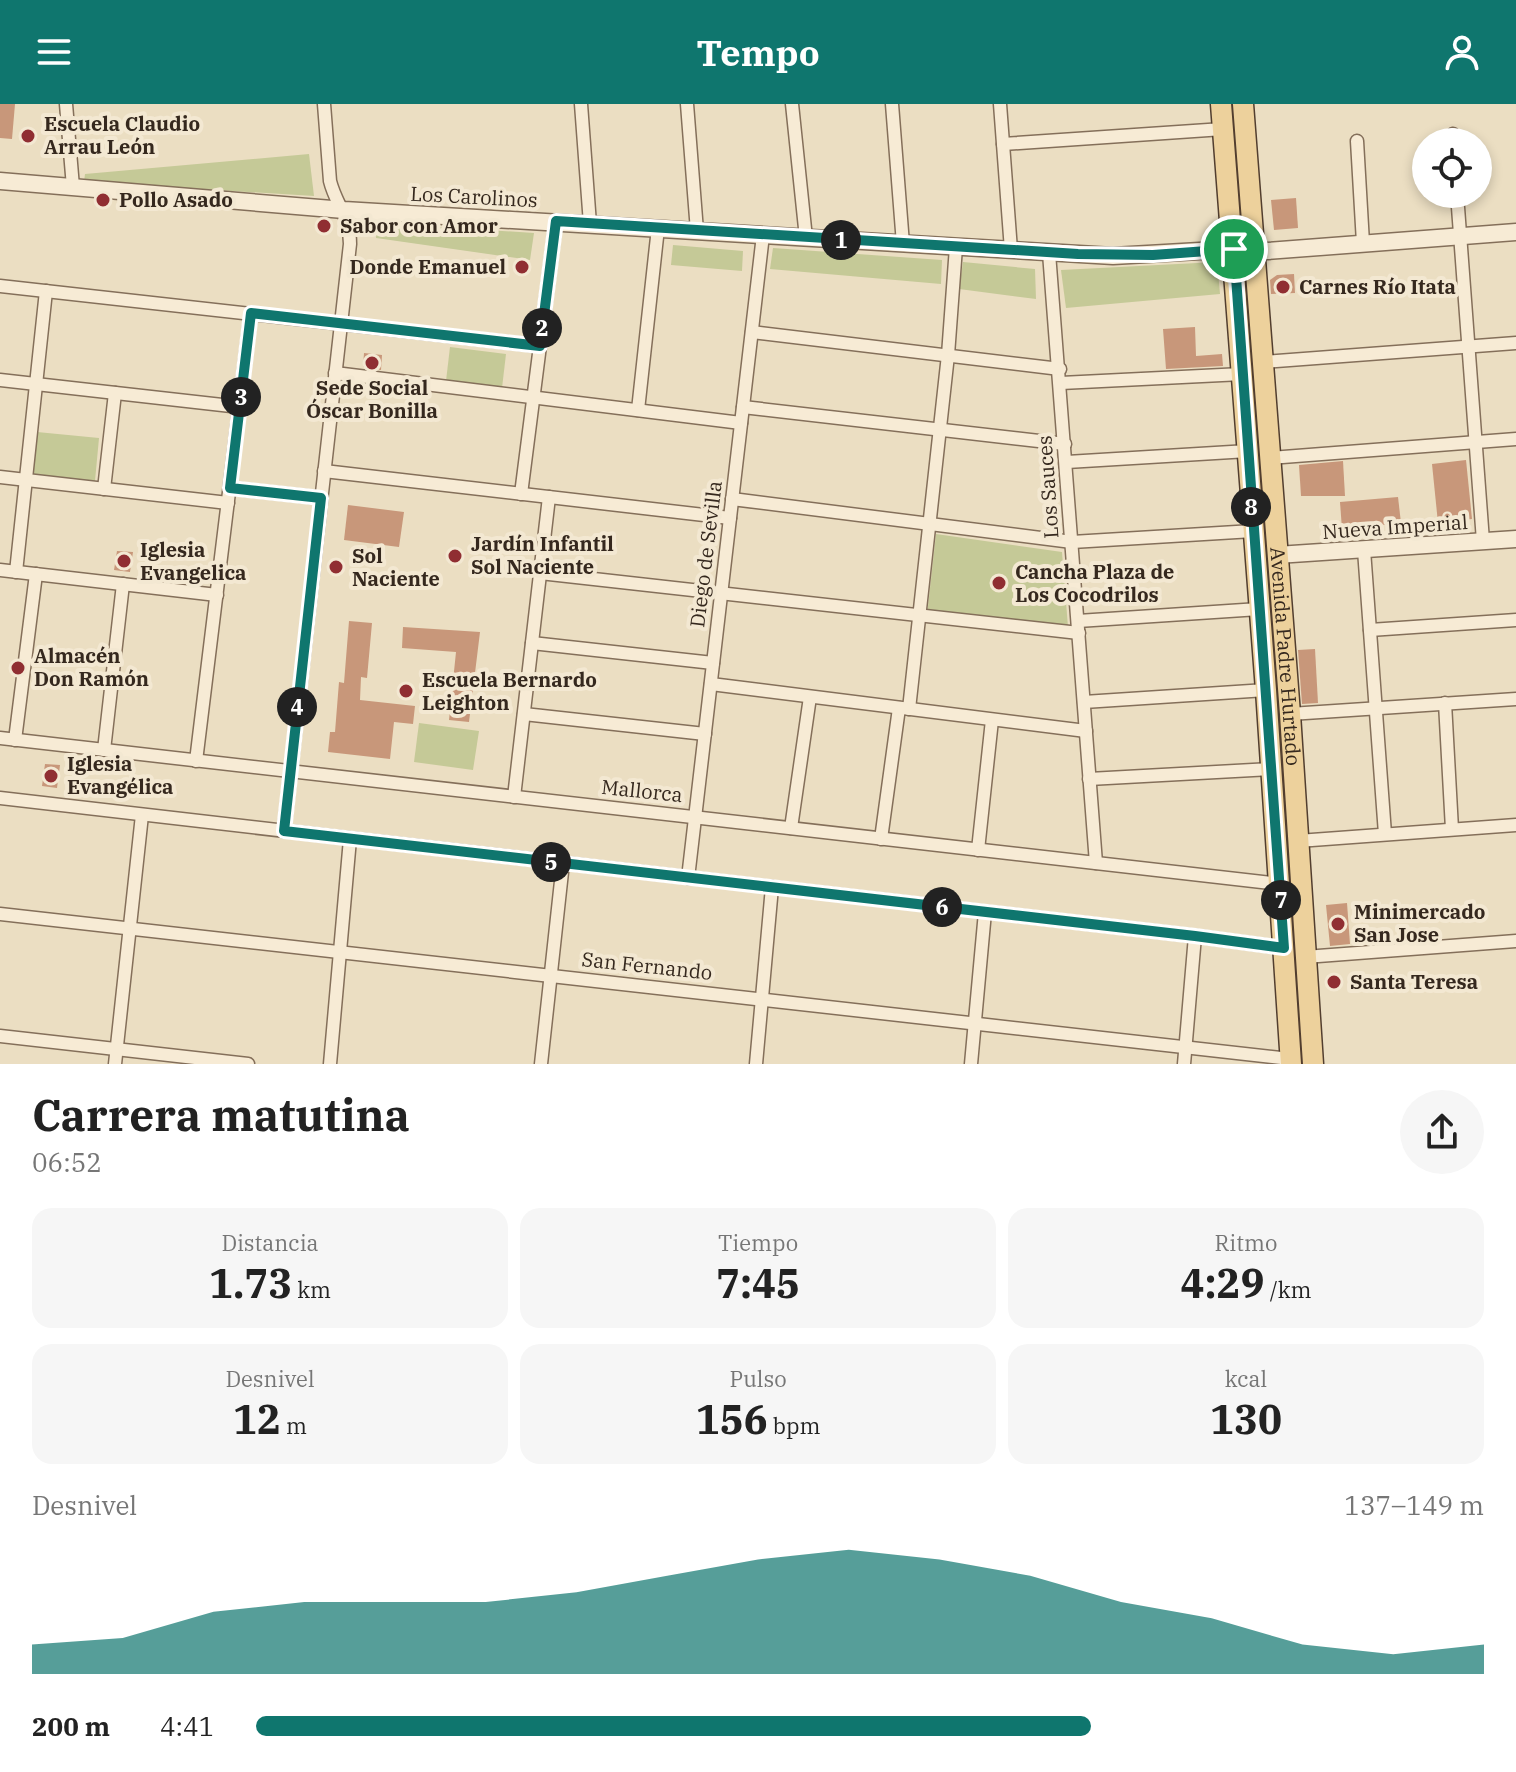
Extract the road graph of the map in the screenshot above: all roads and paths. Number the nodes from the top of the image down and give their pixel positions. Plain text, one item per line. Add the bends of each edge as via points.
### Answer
1 (66, 104) edge
2 (324, 104) edge
3 (581, 104) edge
4 (687, 104) edge
5 (792, 104) edge
6 (892, 104) edge
7 (1000, 104) edge
8 (1221, 104) edge
9 (1243, 104) edge
10 (1223, 129) junction
11 (1357, 141) dead end
12 (1003, 144) junction
13 (0, 181) edge
14 (73, 187) junction
15 (1458, 208) edge
16 (344, 210) junction
17 (556, 221) junction
18 (590, 224) junction
19 (658, 228) junction
20 (697, 231) junction
21 (1516, 232) edge
22 (763, 235) junction
23 (1460, 236) junction
24 (806, 238) junction
25 (1363, 243) junction
26 (903, 244) junction
27 (956, 247) junction
28 (1011, 250) junction
29 (1243, 250) junction
30 (1049, 253) junction
31 (0, 286) edge
32 (46, 291) junction
33 (251, 313) junction
34 (341, 322) junction
35 (752, 332) junction
36 (1516, 343) edge
37 (540, 346) junction
38 (1469, 347) junction
39 (948, 355) junction
40 (1262, 362) junction
41 (1060, 369) junction
42 (335, 373) junction
43 (1242, 374) junction
44 (0, 380) edge
45 (1061, 383) junction
46 (36, 384) junction
47 (115, 393) junction
48 (533, 397) junction
49 (240, 407) junction
50 (743, 407) junction
51 (638, 410) junction
52 (741, 423) junction
53 (940, 430) junction
54 (1516, 439) edge
55 (1476, 442) junction
56 (1065, 444) junction
57 (1248, 451) junction
58 (1269, 458) junction
59 (1067, 462) junction
60 (324, 471) junction
61 (0, 477) edge
62 (26, 480) junction
63 (230, 488) junction
64 (104, 489) junction
65 (521, 494) junction
66 (549, 497) junction
67 (321, 498) junction
68 (732, 499) junction
69 (228, 503) junction
70 (730, 518) junction
71 (929, 524) junction
72 (1253, 531) junction
73 (1516, 539) edge
74 (1483, 541) junction
75 (1072, 542) junction
76 (1364, 550) junction
77 (1277, 555) junction
78 (0, 570) edge
79 (16, 572) junction
80 (540, 573) junction
81 (36, 574) junction
82 (123, 584) junction
83 (721, 593) junction
84 (217, 595) junction
85 (1259, 609) junction
86 (919, 615) junction
87 (1516, 620) edge
88 (1078, 627) junction
89 (1370, 630) junction
90 (532, 643) junction
91 (713, 663) junction
92 (711, 684) junction
93 (1266, 690) junction
94 (810, 697) junction
95 (1516, 699) edge
96 (1084, 702) junction
97 (1445, 703) junction
98 (1376, 708) junction
99 (904, 709) junction
100 (524, 714) junction
101 (1290, 714) junction
102 (992, 720) junction
103 (1086, 731) junction
104 (705, 734) junction
105 (0, 738) edge
106 (15, 740) junction
107 (104, 750) junction
108 (196, 761) junction
109 (1271, 769) junction
110 (290, 771) junction
111 (1089, 779) junction
112 (514, 797) junction
113 (0, 798) edge
114 (142, 815) junction
115 (695, 818) junction
116 (1516, 825) edge
117 (791, 828) junction
118 (1452, 829) junction
119 (284, 831) junction
120 (1385, 834) junction
121 (350, 839) junction
122 (881, 839) junction
123 (1298, 841) junction
124 (978, 850) junction
125 (563, 863) junction
126 (1096, 863) junction
127 (688, 878) junction
128 (1280, 884) junction
129 (772, 887) junction
130 (985, 912) junction
131 (0, 914) edge
132 (130, 928) junction
133 (1195, 936) junction
134 (1516, 941) edge
135 (1284, 948) junction
136 (340, 951) junction
137 (1305, 957) junction
138 (551, 975) junction
139 (762, 999) junction
140 (975, 1022) junction
141 (0, 1036) edge
142 (1186, 1046) junction
143 (117, 1049) junction
144 (1290, 1061) edge
145 (115, 1064) edge
146 (248, 1064) edge
147 (330, 1064) edge
148 (541, 1064) edge
149 (756, 1064) edge
150 (971, 1064) edge
151 (1184, 1064) edge
152 (1313, 1064) edge

1 - 14 street
2 - 16 street via 330,181
3 - 18 street
4 - 20 street
5 - 24 street
6 - 26 street
7 - 12 street
8 - 10 main road, Avenida Padre Hurtado
9 - 29 main road, Avenida Padre Hurtado
10 - 12 street
10 - 29 main road, Avenida Padre Hurtado
11 - 25 street
12 - 28 street
13 - 14 street, Los Carolinos
14 - 16 street, Los Carolinos
15 - 23 street
16 - 17 street, Los Carolinos
16 - 34 street via 350,244
17 - 18 street, Los Carolinos
17 - 37 street
18 - 19 street, Los Carolinos
19 - 20 street, Los Carolinos
19 - 51 street
20 - 22 street, Los Carolinos
21 - 23 street, Los Carolinos
22 - 24 street, Los Carolinos
22 - 35 street, Diego de Sevilla
23 - 25 street, Los Carolinos
23 - 38 street
24 - 26 street, Los Carolinos
25 - 29 street, Los Carolinos
26 - 27 street, Los Carolinos
27 - 28 street, Los Carolinos
27 - 39 street
28 - 30 street, Los Carolinos
29 - 30 street, Los Carolinos
29 - 40 main road, Avenida Padre Hurtado
29 - 43 main road, Avenida Padre Hurtado
30 - 41 street, Los Sauces
31 - 32 street
32 - 33 street
32 - 46 street
33 - 34 street
33 - 49 street
34 - 37 street
34 - 42 street
35 - 39 street
35 - 50 street, Diego de Sevilla
36 - 38 street
37 - 48 street
38 - 40 street
38 - 55 street
39 - 41 street
39 - 53 street
40 - 58 main road, Avenida Padre Hurtado
41 - 45 street, Los Sauces
42 - 48 street
42 - 60 street
43 - 45 street
43 - 57 main road, Avenida Padre Hurtado
44 - 46 street
45 - 56 street, Los Sauces
46 - 47 street
46 - 62 street
47 - 49 street
47 - 64 street
48 - 51 street
48 - 65 street
49 - 63 street
50 - 52 street, Diego de Sevilla
50 - 53 street
51 - 52 street
52 - 68 street, Diego de Sevilla
53 - 56 street
53 - 71 street
54 - 55 street
55 - 58 street
55 - 74 street
56 - 59 street, Los Sauces
57 - 59 street
57 - 72 main road, Avenida Padre Hurtado
58 - 77 main road, Avenida Padre Hurtado
59 - 75 street, Los Sauces
60 - 65 street
60 - 67 street
61 - 62 street
62 - 64 street
62 - 79 street
63 - 67 street
63 - 69 street
64 - 69 street
65 - 66 street
66 - 70 street
66 - 80 street
67 - 110 street
68 - 70 street, Diego de Sevilla
68 - 71 street
69 - 84 street
70 - 83 street, Diego de Sevilla
71 - 75 street
71 - 86 street
72 - 75 street
72 - 85 main road, Avenida Padre Hurtado
73 - 74 street, Nueva Imperial
74 - 76 street, Nueva Imperial
75 - 88 street, Los Sauces
76 - 77 street, Nueva Imperial
76 - 89 street
77 - 101 main road, Avenida Padre Hurtado
78 - 79 street
79 - 81 street
80 - 83 street
80 - 90 street
81 - 82 street
81 - 106 street
82 - 84 street
82 - 107 street
83 - 86 street
83 - 91 street, Diego de Sevilla
84 - 108 street
85 - 88 street
85 - 93 main road, Avenida Padre Hurtado
86 - 88 street
86 - 99 street
87 - 89 street
88 - 96 street, Los Sauces
89 - 98 street
90 - 91 street
90 - 100 street
91 - 92 street, Diego de Sevilla
92 - 94 street
92 - 104 street, Diego de Sevilla
93 - 96 street
93 - 109 main road, Avenida Padre Hurtado
94 - 99 street
94 - 117 street
95 - 97 street
96 - 103 street, Los Sauces
97 - 98 street
97 - 118 street
98 - 101 street
98 - 120 street
99 - 102 street
99 - 122 street
100 - 104 street
100 - 112 street
101 - 123 main road, Avenida Padre Hurtado
102 - 103 street
102 - 124 street
103 - 111 street, Los Sauces
104 - 115 street, Diego de Sevilla
105 - 106 street, Mallorca
106 - 107 street, Mallorca
107 - 108 street, Mallorca
108 - 110 street, Mallorca
109 - 111 street
109 - 128 main road, Avenida Padre Hurtado
110 - 112 street, Mallorca
110 - 119 street
111 - 126 street, Los Sauces
112 - 115 street, Mallorca
113 - 114 street
114 - 119 street
114 - 132 street
115 - 117 street, Mallorca
115 - 127 street, Diego de Sevilla
116 - 118 street
117 - 122 street, Mallorca
118 - 120 street
119 - 121 street
120 - 123 street
121 - 125 street
121 - 136 street
122 - 124 street, Mallorca
123 - 137 main road, Avenida Padre Hurtado
124 - 126 street, Mallorca
125 - 127 street
125 - 138 street
126 - 128 street, Mallorca
127 - 129 street
128 - 135 main road, Avenida Padre Hurtado
129 - 130 street
129 - 139 street
130 - 133 street
130 - 140 street
131 - 132 street, San Fernando
132 - 136 street, San Fernando
132 - 143 street
133 - 135 street
133 - 142 street
134 - 137 street
135 - 144 main road, Avenida Padre Hurtado
136 - 138 street, San Fernando
136 - 147 street
137 - 152 main road, Avenida Padre Hurtado
138 - 139 street, San Fernando
138 - 148 street
139 - 140 street, San Fernando
139 - 149 street
140 - 142 street, San Fernando
140 - 150 street
141 - 143 street
142 - 144 street, San Fernando
142 - 151 street
143 - 145 street
143 - 146 street

